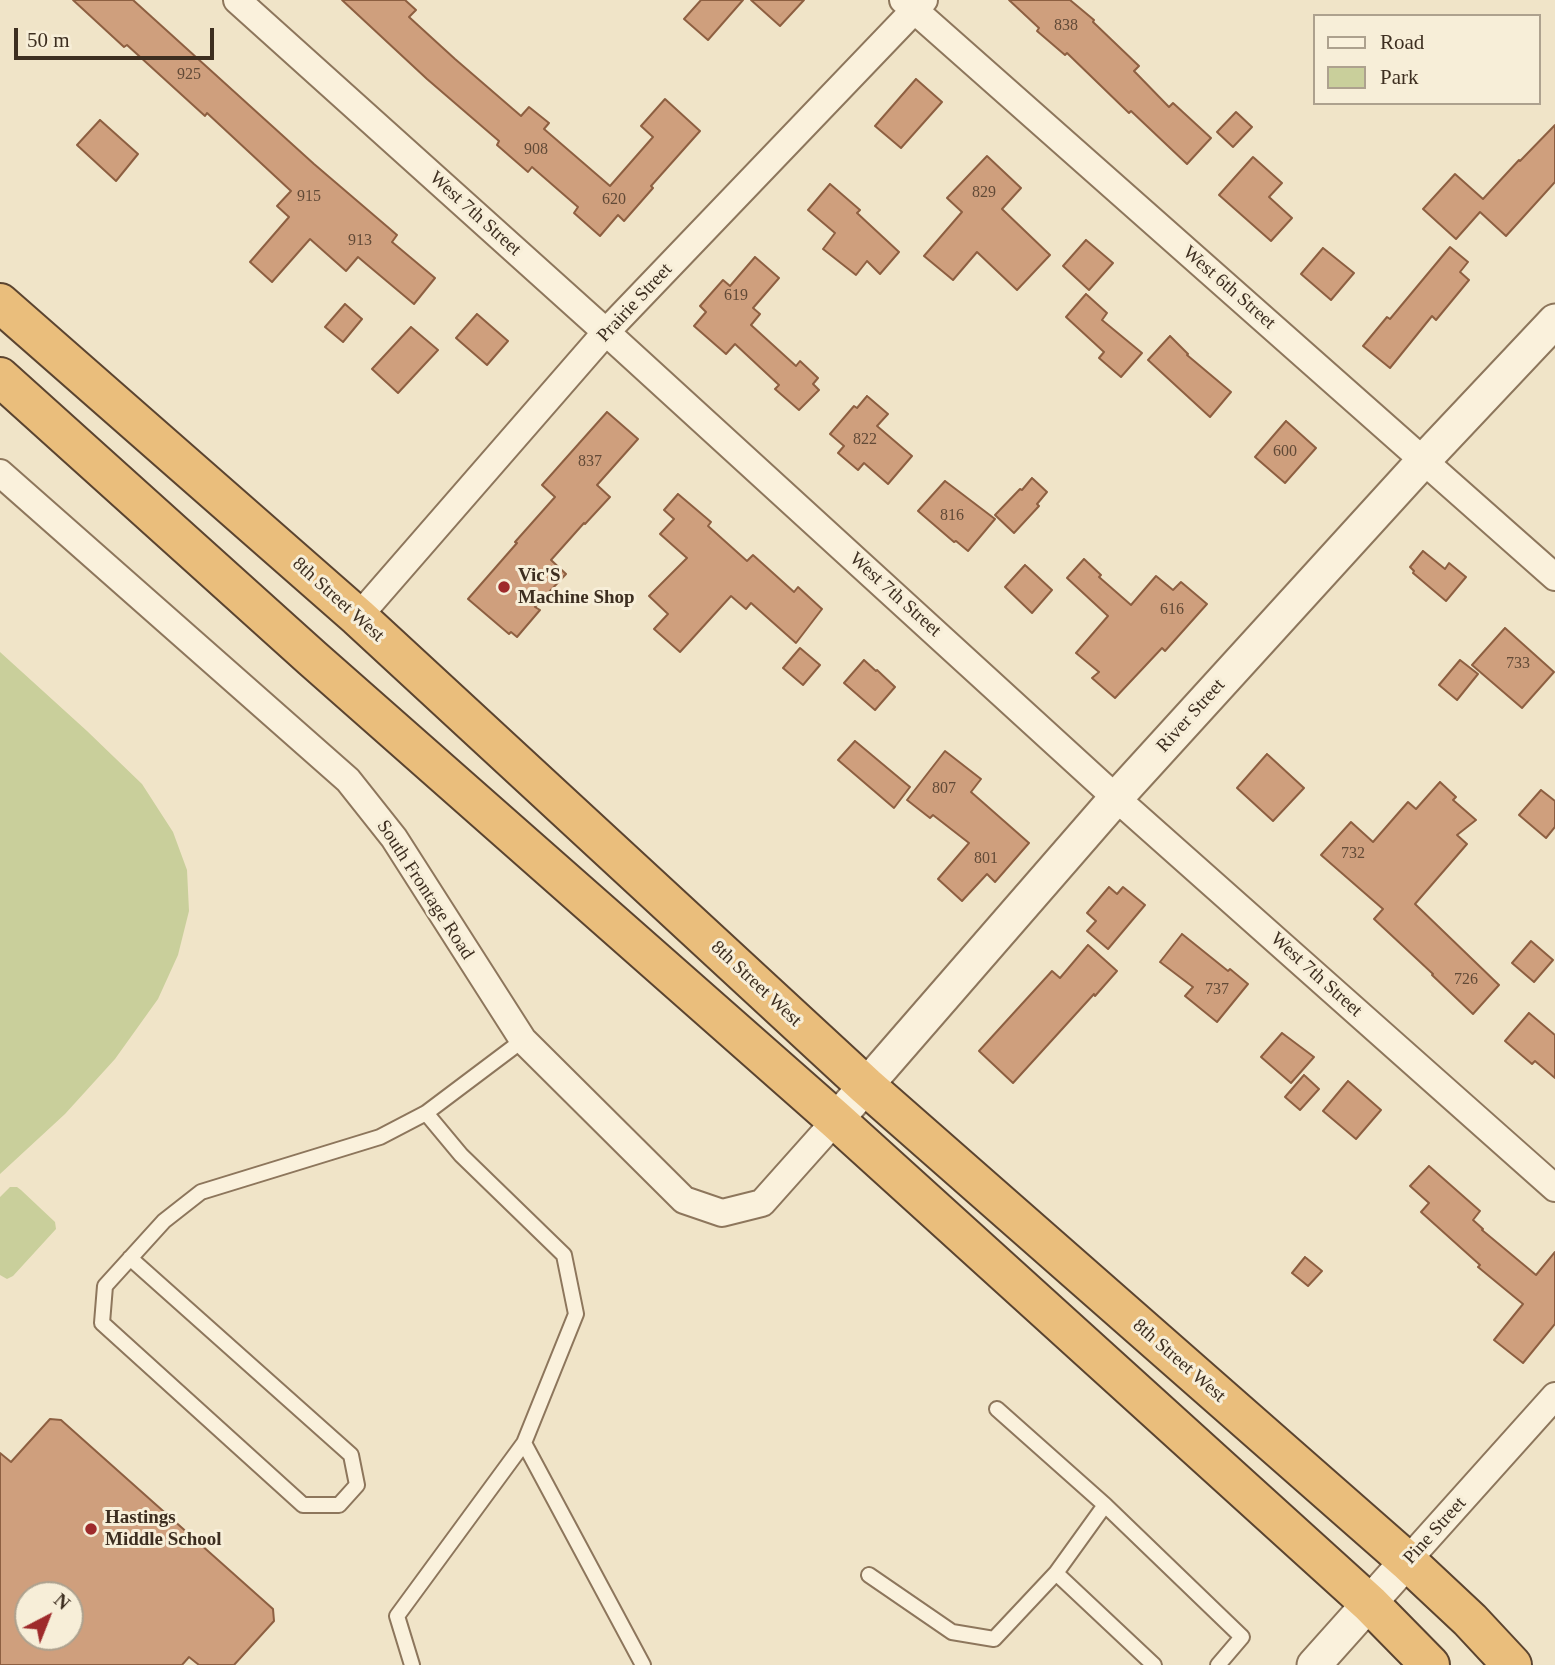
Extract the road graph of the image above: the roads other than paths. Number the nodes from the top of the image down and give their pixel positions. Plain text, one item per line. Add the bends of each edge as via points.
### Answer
1 (237, 0) edge
2 (914, 3) edge
3 (0, 303) edge
4 (1555, 321) edge
5 (606, 331) junction
6 (0, 377) edge
7 (1424, 460) junction
8 (0, 473) edge
9 (1555, 577) edge
10 (358, 617) junction
11 (1116, 798) junction
12 (523, 1040) junction
13 (866, 1086) junction
14 (426, 1113) junction
15 (836, 1120) junction
16 (1555, 1188) edge
17 (130, 1258) junction
18 (1555, 1396) edge
19 (997, 1409) dead end
20 (524, 1443) junction
21 (1105, 1505) junction
22 (1407, 1561) junction
23 (1056, 1573) junction
24 (869, 1575) dead end
25 (1370, 1604) junction
26 (412, 1665) edge
27 (643, 1665) edge
28 (1154, 1665) edge
29 (1218, 1665) edge
30 (1314, 1665) edge
31 (1430, 1665) edge
32 (1512, 1665) edge

1 - 5 street, West 7th Street
2 - 5 street, Prairie Street
2 - 7 street, West 6th Street
3 - 10 highway, 8th Street West
4 - 7 street, River Street
5 - 10 street, Prairie Street
5 - 11 street, West 7th Street
6 - 15 highway
7 - 9 street, West 6th Street
7 - 11 street, River Street
8 - 12 street, South Frontage Road via 348,780 394,838
10 - 13 highway, 8th Street West
11 - 13 street, River Street
11 - 16 street, West 7th Street
12 - 14 lane
12 - 15 street, South Frontage Road via 684,1200 722,1213 762,1203
13 - 15 street, River Street
13 - 22 highway, 8th Street West
14 - 17 lane via 380,1137 201,1192 164,1221
14 - 20 lane via 461,1155 564,1255 576,1314
15 - 25 highway
17 - 17 lane via 105,1286 102,1323 303,1505 339,1505 356,1485 351,1455
18 - 22 street, Pine Street
19 - 21 lane
20 - 26 lane via 397,1616
20 - 27 lane
21 - 23 lane
21 - 29 lane via 1242,1637
22 - 25 street, Pine Street
22 - 32 highway, 8th Street West
23 - 24 lane via 994,1639 952,1632
23 - 28 lane
25 - 30 street, Pine Street
25 - 31 highway

